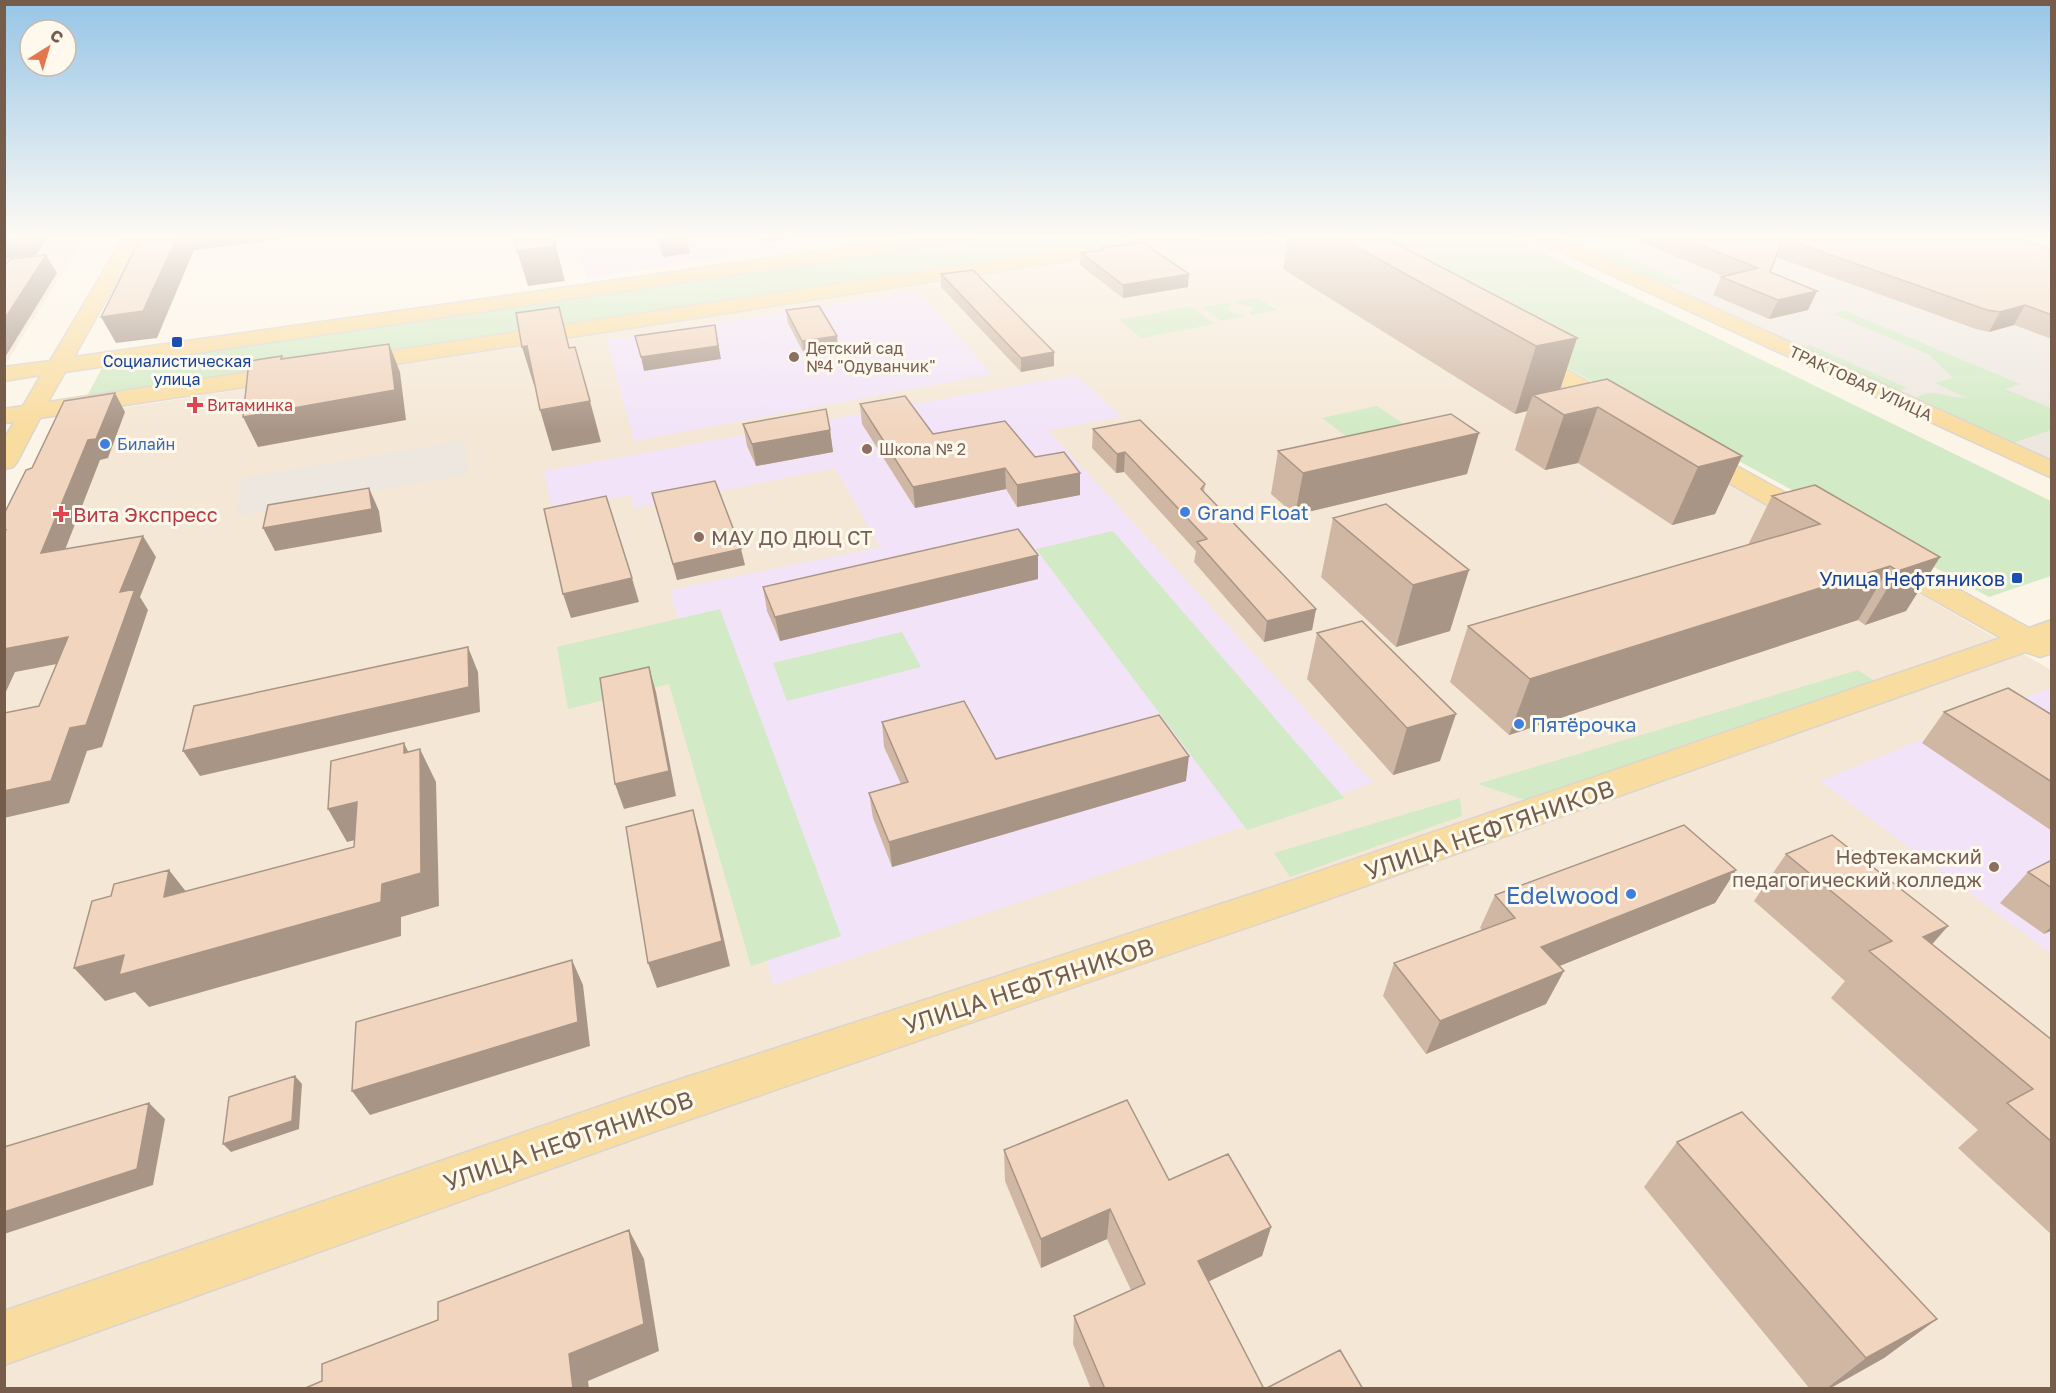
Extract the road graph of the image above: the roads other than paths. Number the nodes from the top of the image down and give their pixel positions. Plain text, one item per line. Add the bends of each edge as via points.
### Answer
1 (96, 300) edge
2 (519, 300) edge
3 (771, 300) edge
4 (1680, 300) edge
5 (1503, 342) edge
6 (57, 366) junction
7 (329, 367) edge
8 (306, 371) edge
9 (4, 374) edge
10 (31, 412) junction
11 (4, 416) edge
12 (1636, 419) edge
13 (1678, 443) edge
14 (4, 462) edge
15 (2052, 471) edge
16 (1834, 531) edge
17 (1865, 549) edge
18 (2043, 641) edge
19 (4, 1338) edge

1 - 6 main road
2 - 6 main road
3 - 7 main road
4 - 15 main road, ТРАКТОВАЯ УЛИЦА
5 - 12 main road
6 - 9 main road
6 - 10 main road
8 - 10 main road
10 - 11 main road
10 - 14 main road
13 - 16 main road
17 - 18 main road
18 - 19 main road, УЛИЦА НЕФТЯНИКОВ via 656,1109

